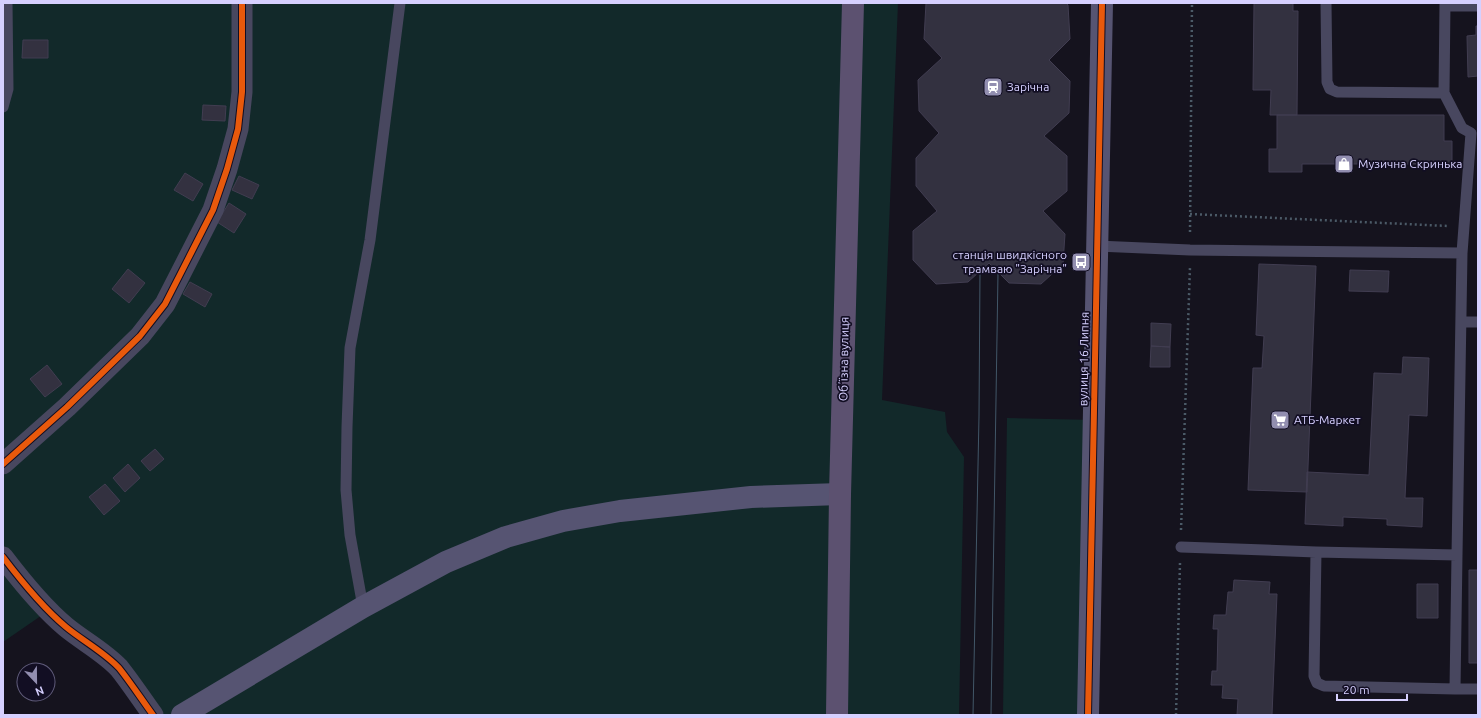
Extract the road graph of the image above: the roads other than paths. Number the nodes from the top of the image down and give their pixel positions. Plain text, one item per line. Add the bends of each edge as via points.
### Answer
1 (7, 3) edge
2 (242, 3) edge
3 (400, 3) edge
4 (853, 3) edge
5 (1102, 3) edge
6 (1326, 3) edge
7 (1445, 5) edge
8 (1478, 6) edge
9 (1444, 93) junction
10 (3, 107) edge
11 (1474, 133) edge
12 (1097, 246) junction
13 (1462, 253) junction
14 (1461, 322) junction
15 (1478, 322) edge
16 (3, 464) edge
17 (840, 494) junction
18 (1181, 547) road end
19 (1316, 552) junction
20 (1457, 555) junction
21 (3, 557) edge
22 (363, 607) junction
23 (1455, 689) junction
24 (1478, 689) edge
25 (153, 715) edge
26 (182, 715) edge
27 (837, 715) edge
28 (1088, 715) edge

1 - 10 lane via 8,88
2 - 16 street via 242,92 238,129 213,210 165,304 140,336 67,407
3 - 22 lane via 370,240 350,348 346,490 350,535
4 - 17 main road, Обʼїзна вулиця
5 - 12 street, вулиця 16 Липня
6 - 9 lane via 1327,82 1330,89 1338,92
7 - 8 lane
7 - 9 lane
9 - 11 lane via 1462,128
11 - 13 lane
12 - 13 lane via 1190,250
12 - 28 street, вулиця 16 Липня
13 - 14 lane
14 - 15 lane
14 - 20 lane
17 - 22 street via 751,497 665,505 563,522 506,537 446,562
17 - 27 main road, Обʼїзна вулиця
18 - 19 lane
19 - 20 lane
19 - 23 lane via 1314,676 1317,683 1324,686
20 - 23 lane
21 - 25 street via 48,611 118,668
22 - 26 street
23 - 24 lane

